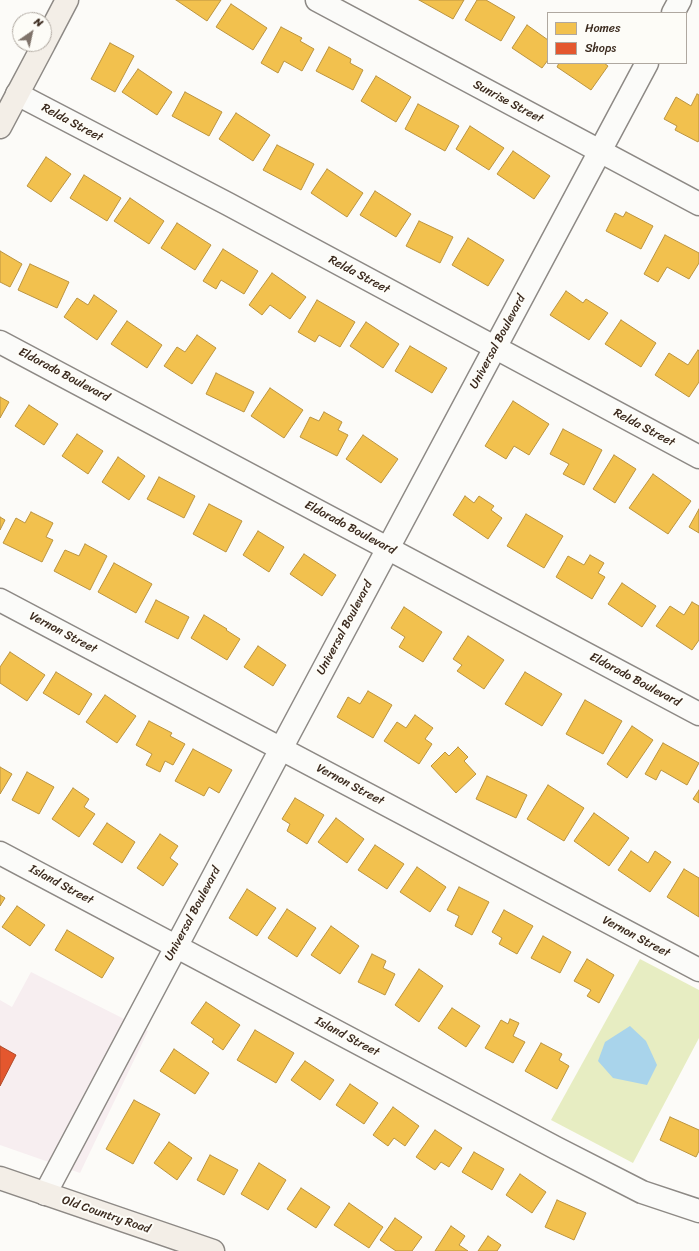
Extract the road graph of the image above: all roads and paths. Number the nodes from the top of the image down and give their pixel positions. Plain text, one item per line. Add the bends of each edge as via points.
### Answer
1 (67, 0) edge
2 (317, 0) edge
3 (680, 0) edge
4 (674, 12) edge
5 (52, 29) edge
6 (40, 52) edge
7 (646, 64) edge
8 (17, 94) junction
9 (0, 127) edge
10 (600, 151) junction
11 (699, 204) edge
12 (0, 342) edge
13 (495, 348) junction
14 (699, 457) edge
15 (388, 548) junction
16 (0, 600) edge
17 (699, 714) edge
18 (281, 748) junction
19 (0, 853) edge
20 (176, 946) junction
21 (699, 970) edge
22 (0, 1179) edge
23 (45, 1194) junction
24 (699, 1211) edge
25 (213, 1251) edge

1 - 5 main road
2 - 10 street, Sunrise Street
3 - 4 street
6 - 8 main road
7 - 10 street, Universal Boulevard
8 - 9 main road
8 - 13 street, Relda Street
10 - 11 street, Sunrise Street
10 - 13 street, Universal Boulevard
12 - 15 street, Eldorado Boulevard
13 - 14 street, Relda Street
13 - 15 street, Universal Boulevard
15 - 17 street, Eldorado Boulevard
15 - 18 street, Universal Boulevard
16 - 18 street, Vernon Street
18 - 20 street, Universal Boulevard
18 - 21 street, Vernon Street
19 - 20 street, Island Street
20 - 23 street, Universal Boulevard
20 - 24 street, Island Street via 642,1192
22 - 23 main road, Old Country Road
23 - 25 main road, Old Country Road

